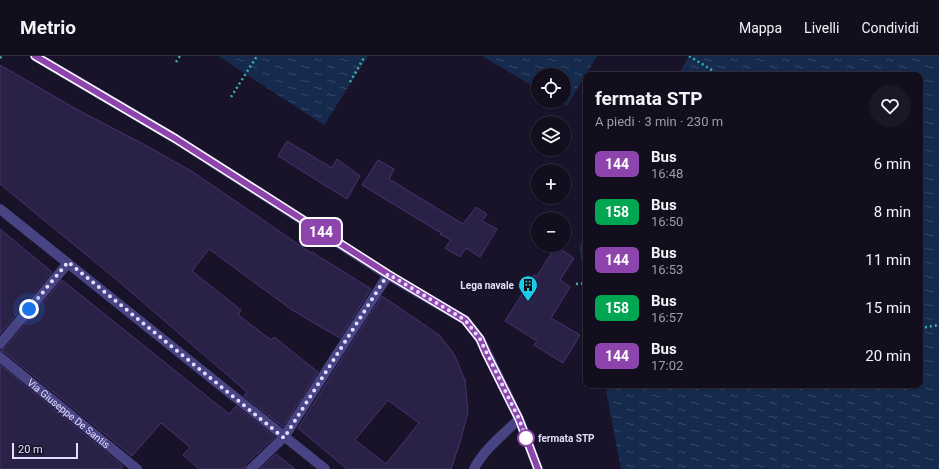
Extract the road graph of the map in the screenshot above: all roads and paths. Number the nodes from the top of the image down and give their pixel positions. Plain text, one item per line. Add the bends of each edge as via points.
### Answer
1 (35, 56) edge
2 (180, 56) edge
3 (257, 56) edge
4 (365, 56) edge
5 (689, 56) edge
6 (176, 62) dead end
7 (715, 72) edge
8 (350, 82) dead end
9 (231, 97) dead end
10 (0, 209) edge
11 (68, 262) junction
12 (388, 274) junction
13 (583, 283) edge
14 (576, 284) dead end
15 (939, 325) edge
16 (923, 328) edge
17 (0, 344) edge
18 (0, 357) edge
19 (519, 419) junction
20 (284, 438) junction
21 (137, 469) edge
22 (251, 469) edge
23 (324, 469) edge
24 (474, 469) edge
25 (538, 469) edge

1 - 12 street via 176,139
2 - 6 path
3 - 9 path
4 - 8 path
5 - 7 path
10 - 11 street
11 - 17 street
11 - 20 street
12 - 19 street via 465,320 480,339
12 - 20 street
13 - 14 path
15 - 16 path
18 - 21 street, Via Giuseppe De Santis
19 - 24 street via 487,451
19 - 25 street
20 - 22 street
20 - 23 street

